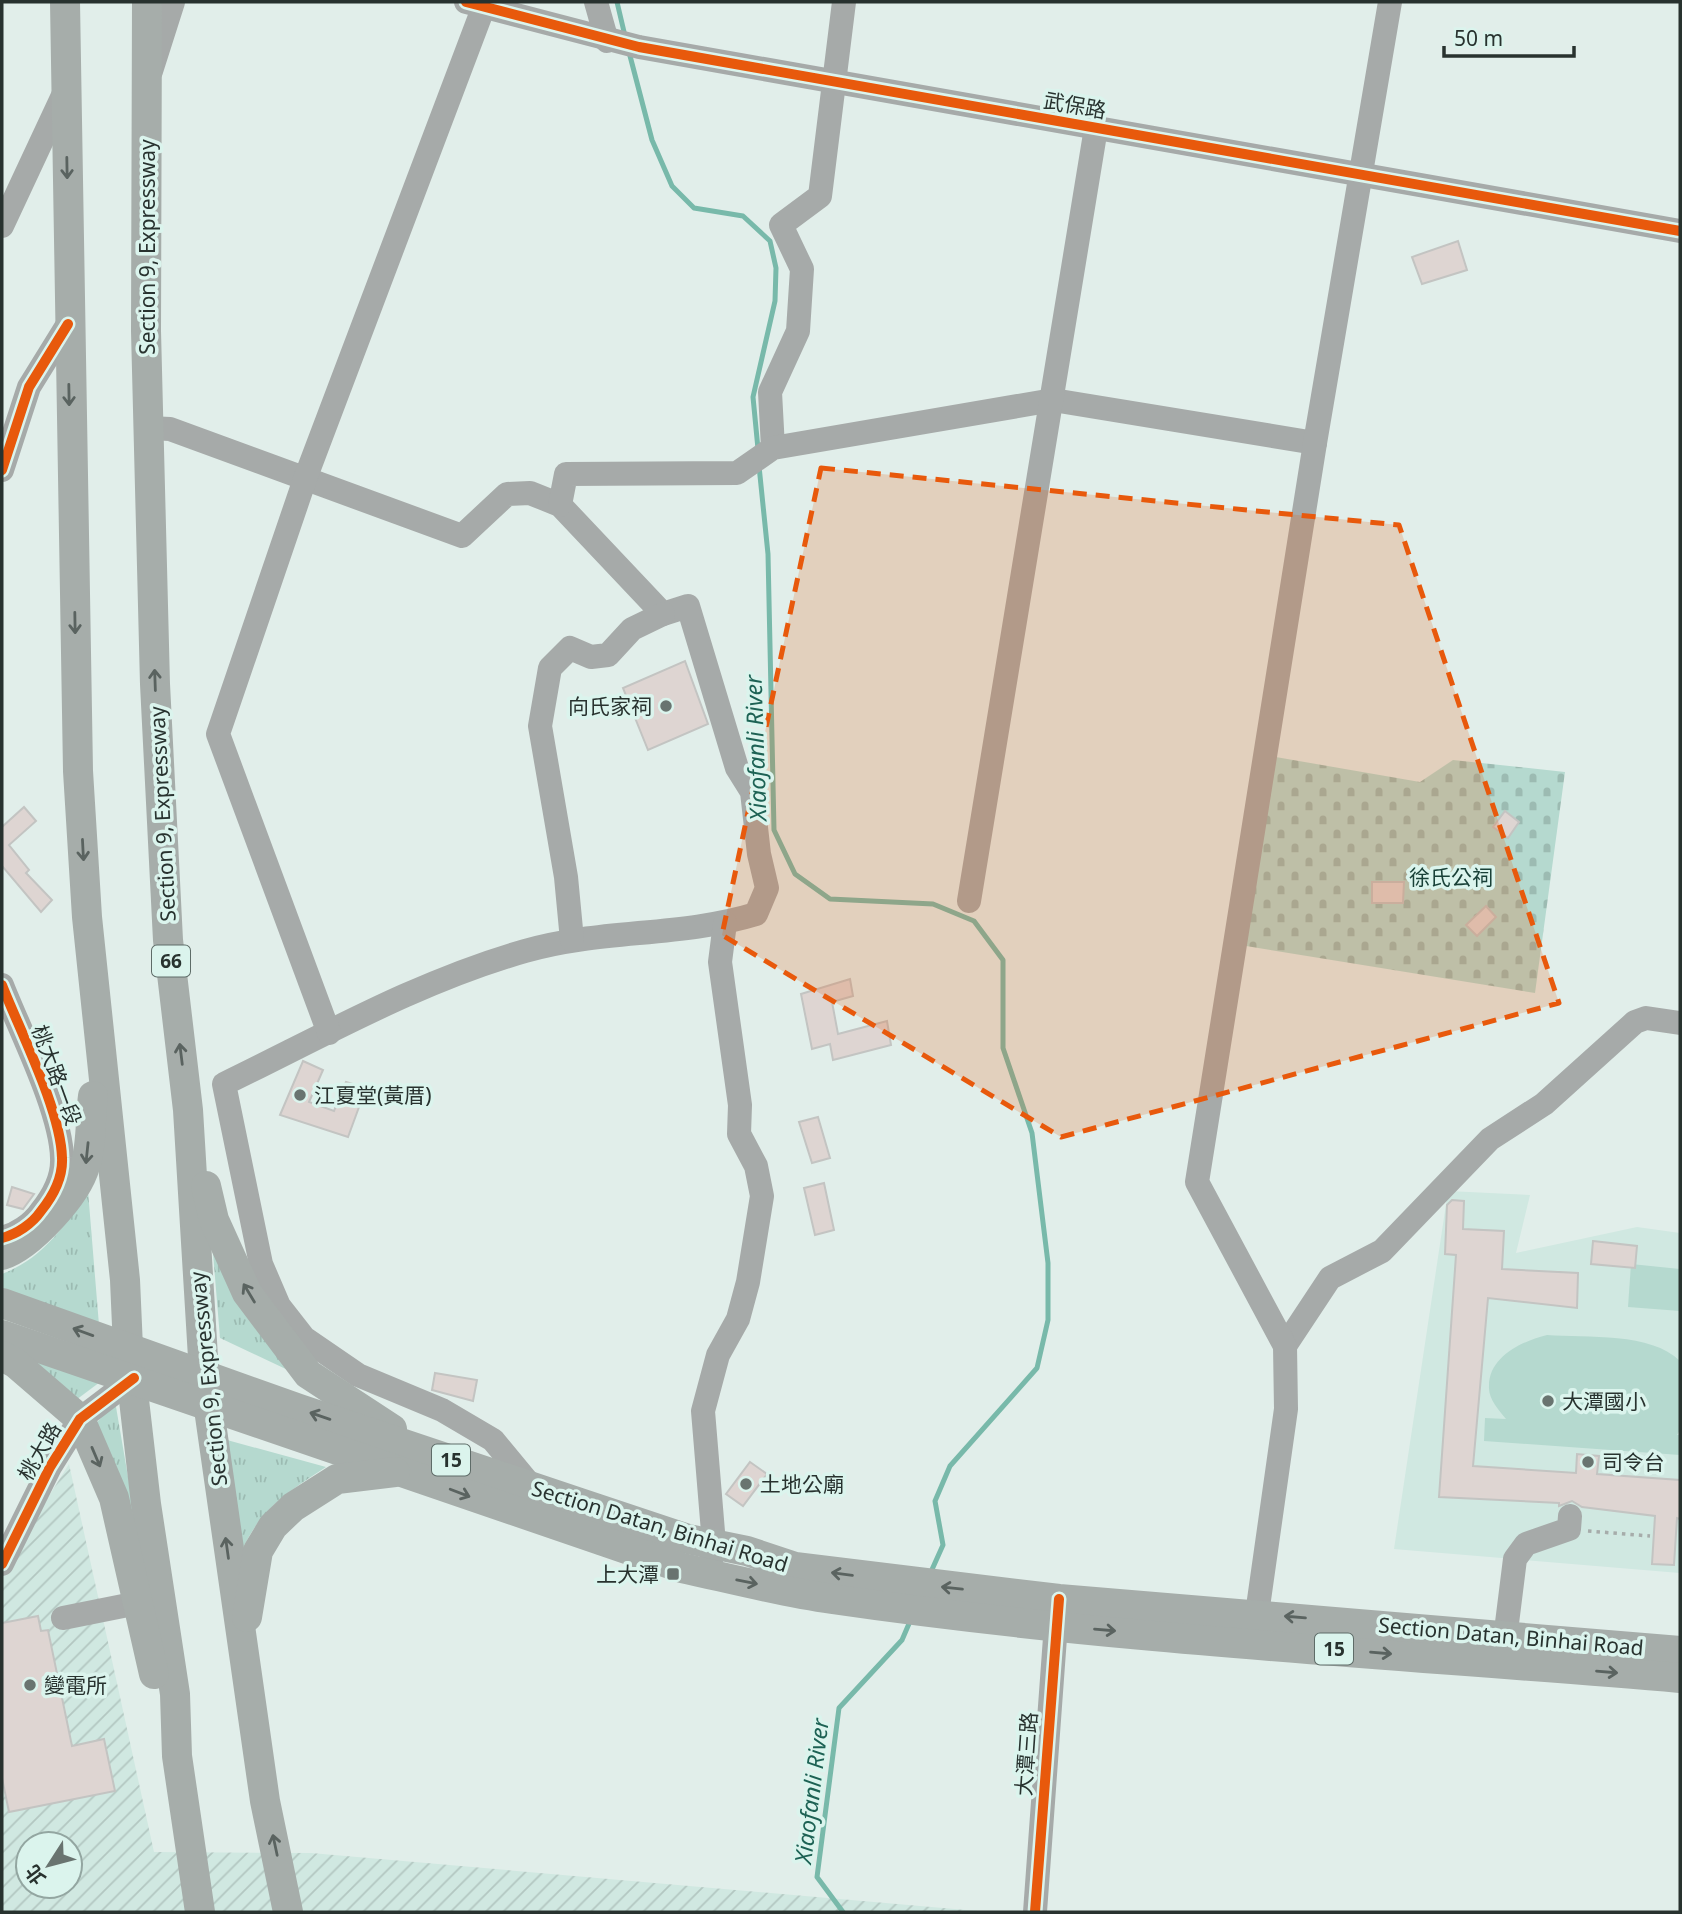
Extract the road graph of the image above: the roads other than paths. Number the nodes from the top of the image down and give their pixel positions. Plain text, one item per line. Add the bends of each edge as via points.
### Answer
1 (65, 2) edge
2 (147, 2) edge
3 (173, 2) edge
4 (596, 2) edge
5 (844, 2) edge
6 (1390, 2) edge
7 (475, 4) edge
8 (623, 44) junction
9 (147, 81) junction
10 (832, 82) junction
11 (66, 89) junction
12 (1096, 128) junction
13 (1359, 177) junction
14 (2, 226) edge
15 (1680, 231) edge
16 (68, 324) junction
17 (1053, 400) junction
18 (149, 428) junction
19 (1315, 443) junction
20 (774, 448) junction
21 (2, 470) edge
22 (305, 479) junction
23 (561, 505) junction
24 (663, 614) junction
25 (969, 901) dead end
26 (725, 923) junction
27 (572, 940) junction
28 (2, 985) edge
29 (1680, 1023) edge
30 (329, 1032) junction
31 (99, 1036) junction
32 (188, 1110) junction
33 (2, 1238) edge
34 (2, 1255) edge
35 (2, 1303) edge
36 (2, 1335) edge
37 (1285, 1346) junction
38 (128, 1348) junction
39 (2, 1356) edge
40 (204, 1374) junction
41 (134, 1378) junction
42 (208, 1407) junction
43 (80, 1419) junction
44 (413, 1462) junction
45 (531, 1486) junction
46 (1569, 1522) road end
47 (714, 1544) junction
48 (2, 1564) edge
49 (709, 1574) junction
50 (907, 1595) junction
51 (138, 1603) junction
52 (1057, 1613) junction
53 (1257, 1614) junction
54 (63, 1618) dead end
55 (1504, 1649) junction
56 (1680, 1651) edge
57 (243, 1659) junction
58 (1680, 1678) edge
59 (177, 1756) junction
60 (200, 1912) edge
61 (288, 1912) edge
62 (1035, 1912) edge

1 - 11 main road
2 - 9 main road, Section 9, Expressway / 66
3 - 9 street
4 - 8 street
5 - 10 street
6 - 13 street
7 - 8 street, 武保路
7 - 22 street
8 - 10 street, 武保路
9 - 18 main road, Section 9, Expressway / 66
10 - 12 street, 武保路
10 - 20 street via 820,196 781,225 802,269 798,331 770,392
11 - 14 street
11 -> 16 main road
12 - 13 street, 武保路
12 - 17 street
13 - 15 street, 武保路
13 - 19 street
16 - 21 street via 29,387
16 -> 31 main road via 78,771
17 - 19 street
17 - 20 street
17 - 25 street
18 - 22 street via 170,429
32 -> 18 main road, Section 9, Expressway / 66 via 168,940
19 - 37 street via 1197,1182
20 - 23 street via 737,473 566,474
22 - 23 street via 462,536 507,494 530,494
22 - 30 street via 218,734
23 - 24 street
24 - 26 street via 688,606 737,768 752,792 767,888 756,914
24 - 27 street via 632,629 608,655 591,657 570,648 551,668 540,726
26 - 27 street
26 - 47 street via 720,962 740,1105 739,1134 756,1166 762,1196 738,1320 718,1355 703,1411
27 - 30 street via 410,990
28 - 33 street, 桃大路一段 via 53,1113 63,1161 55,1194 36,1218
29 - 37 street via 1646,1018 1635,1022 1544,1104 1490,1139 1382,1251 1330,1278
30 - 45 street via 224,1084 261,1264 279,1306 304,1338 358,1375 442,1410 493,1440
31 -> 34 main road via 85,1167 41,1230
31 - 38 main road
32 - 40 main road, Section 9, Expressway / 66
44 -> 32 main road via 308,1374 247,1293 214,1220
38 -> 35 main road, Section Datan, Binhai Road / 15
36 - 41 main road, Section Datan, Binhai Road / 15
37 - 53 street via 1286,1409
38 - 40 main road, Section Datan, Binhai Road / 15
38 - 41 main road
39 - 43 main road
40 - 42 main road, Section 9, Expressway / 66
44 -> 40 main road, Section Datan, Binhai Road / 15
41 - 42 main road, Section Datan, Binhai Road / 15
41 - 43 street, 桃大路
41 - 59 main road via 146,1504 176,1694
42 - 44 main road, Section Datan, Binhai Road / 15
57 -> 42 main road, Section 9, Expressway / 66
43 - 48 street, 桃大路 via 50,1467
43 -> 51 main road via 114,1498
44 - 45 main road, Section Datan, Binhai Road / 15
44 -> 49 main road, Section Datan, Binhai Road / 15 via 682,1569
44 - 57 main road via 337,1479 273,1526 258,1552 251,1583
45 - 47 main road, Section Datan, Binhai Road / 15
46 - 55 street via 1526,1544 1515,1559
47 - 49 street
50 -> 47 main road, Section Datan, Binhai Road / 15
49 -> 50 main road, Section Datan, Binhai Road / 15 via 830,1599
50 - 52 main road, Section Datan, Binhai Road / 15
51 - 54 street
51 - 59 main road
52 - 53 main road, Section Datan, Binhai Road / 15
52 -> 55 main road, Section Datan, Binhai Road / 15
52 - 62 street, 大潭三路
55 -> 53 main road, Section Datan, Binhai Road / 15
55 - 56 main road, Section Datan, Binhai Road / 15
55 -> 58 main road, Section Datan, Binhai Road / 15
61 -> 57 main road, Section 9, Expressway / 66
59 - 60 main road

